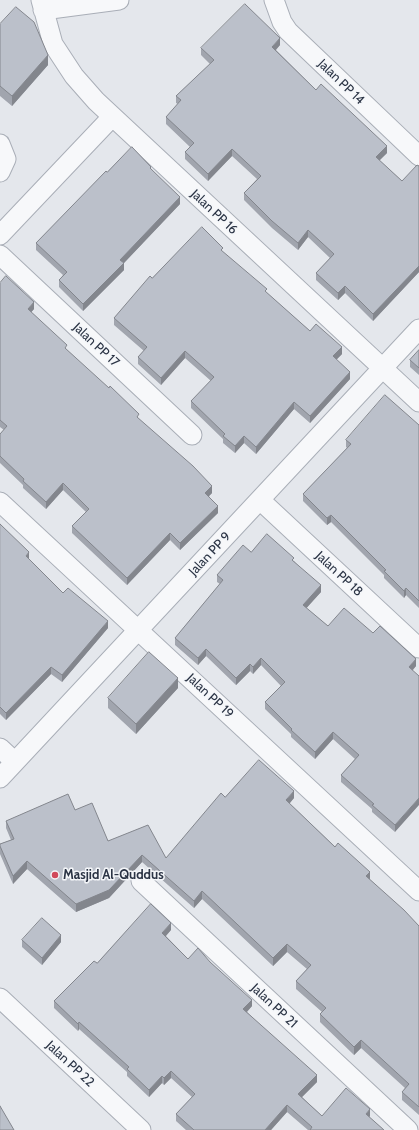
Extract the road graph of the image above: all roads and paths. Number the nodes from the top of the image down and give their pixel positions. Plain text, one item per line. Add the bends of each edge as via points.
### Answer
1 (119, 0) edge
2 (274, 0) edge
3 (42, 5) edge
4 (112, 117) junction
5 (0, 144) edge
6 (419, 156) edge
7 (0, 172) edge
8 (0, 235) edge
9 (0, 255) edge
10 (419, 329) edge
11 (382, 368) junction
12 (419, 402) edge
13 (192, 435) dead end
14 (260, 500) junction
15 (0, 502) edge
16 (139, 630) junction
17 (419, 648) edge
18 (0, 748) edge
19 (15, 762) junction
20 (0, 778) edge
21 (141, 882) dead end
22 (419, 891) edge
23 (0, 998) edge
24 (141, 1130) edge
25 (408, 1130) edge

1 - 3 street
2 - 6 street, Jalan PP 14 via 288,31
3 - 4 street, Jalan PP 16 via 52,44 74,76
4 - 8 street
4 - 11 street, Jalan PP 16
5 - 7 street via 6,158
9 - 13 street, Jalan PP 17
10 - 11 street, Jalan PP 9
11 - 12 street, Jalan PP 16
11 - 14 street, Jalan PP 9
14 - 16 street, Jalan PP 9
14 - 17 street, Jalan PP 18
15 - 16 street, Jalan PP 19
16 - 19 street, Jalan PP 9
16 - 22 street, Jalan PP 19
18 - 19 street
19 - 20 street, Jalan PP 9
21 - 25 street, Jalan PP 21
23 - 24 street, Jalan PP 22

